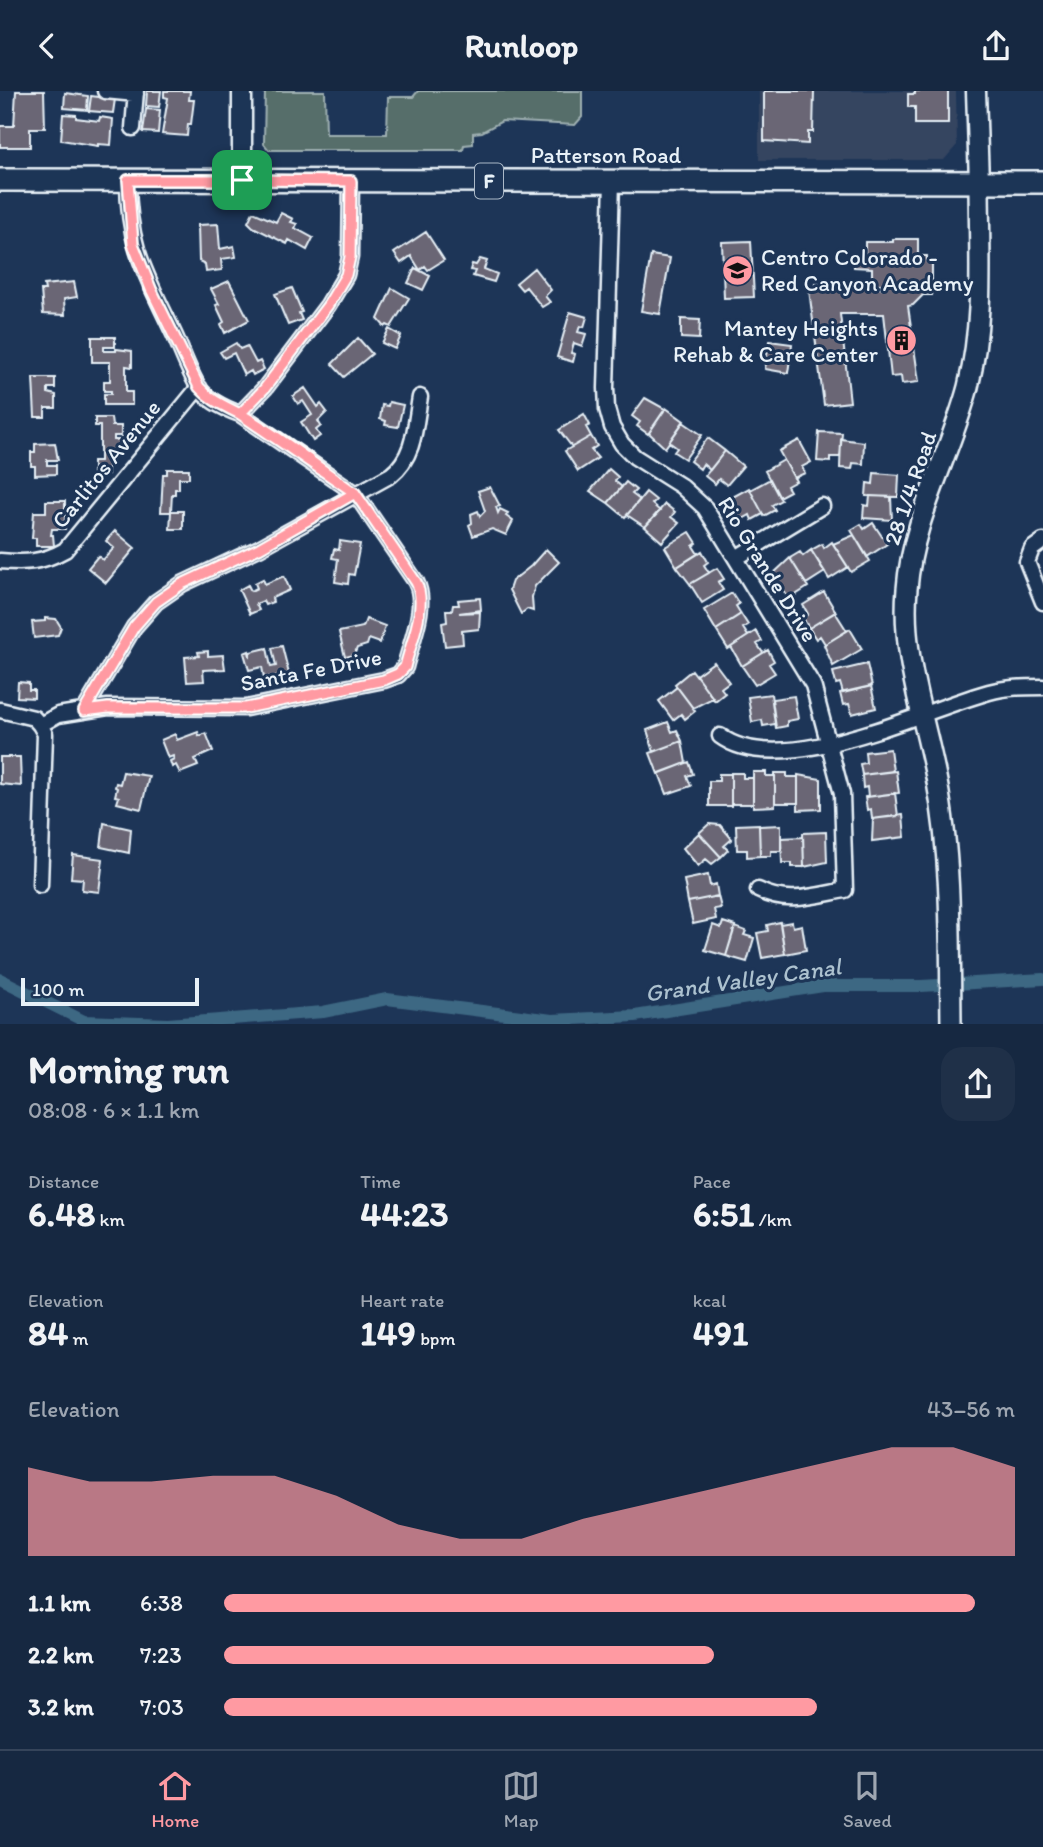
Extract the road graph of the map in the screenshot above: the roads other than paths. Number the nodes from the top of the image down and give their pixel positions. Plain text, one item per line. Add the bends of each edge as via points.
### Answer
1 (105, 91) edge
2 (242, 91) edge
3 (976, 91) edge
4 (136, 93) edge
5 (133, 128) dead end
6 (0, 180) edge
7 (128, 180) junction
8 (242, 180) junction
9 (351, 181) junction
10 (612, 181) junction
11 (979, 182) junction
12 (1043, 182) edge
13 (199, 387) junction
14 (420, 397) dead end
15 (240, 414) junction
16 (355, 493) junction
17 (822, 506) dead end
18 (1043, 541) edge
19 (736, 558) junction
20 (0, 561) edge
21 (1043, 602) edge
22 (1043, 687) edge
23 (0, 711) edge
24 (84, 711) junction
25 (922, 714) junction
26 (40, 725) junction
27 (720, 736) dead end
28 (830, 744) junction
29 (40, 885) dead end
30 (758, 890) dead end
31 (951, 1024) edge

1 - 4 street
2 - 8 street
3 - 11 street, 28 1/4 Road
4 - 5 street
6 - 7 main road, Patterson Road / F
7 - 8 main road, Patterson Road / F
7 - 13 street, Santa Fe Drive via 133,244
8 - 9 main road, Patterson Road / F
9 - 10 main road, Patterson Road / F
9 - 15 street via 346,275 265,388
10 - 11 main road, Patterson Road / F
10 - 19 street, Rio Grande Drive via 606,388 612,427 635,457 681,486 705,508
11 - 12 main road, Patterson Road / F
11 - 25 main road, 28 1/4 Road via 981,297 974,360 961,413 918,531 907,588 907,640
13 - 15 street, Santa Fe Drive via 226,409
13 - 20 street, Carlitos Avenue via 65,550 34,563
14 - 16 street via 410,453 403,465
15 - 16 street, Santa Fe Drive
16 - 24 street via 156,602 134,627
16 - 24 street, Santa Fe Drive via 420,590 405,667 398,674 246,708
17 - 19 street
18 - 21 street via 1032,549 1027,562
19 - 28 street, Rio Grande Drive via 813,685
22 - 25 street via 993,691
23 - 26 street via 34,718
24 - 26 street, Santa Fe Drive via 58,715
25 - 28 street
25 - 31 main road, 28 1/4 Road via 944,834
26 - 29 street via 45,734
27 - 28 street via 752,750
28 - 30 street, Rio Grande Drive via 842,795 845,890 792,899 775,899

